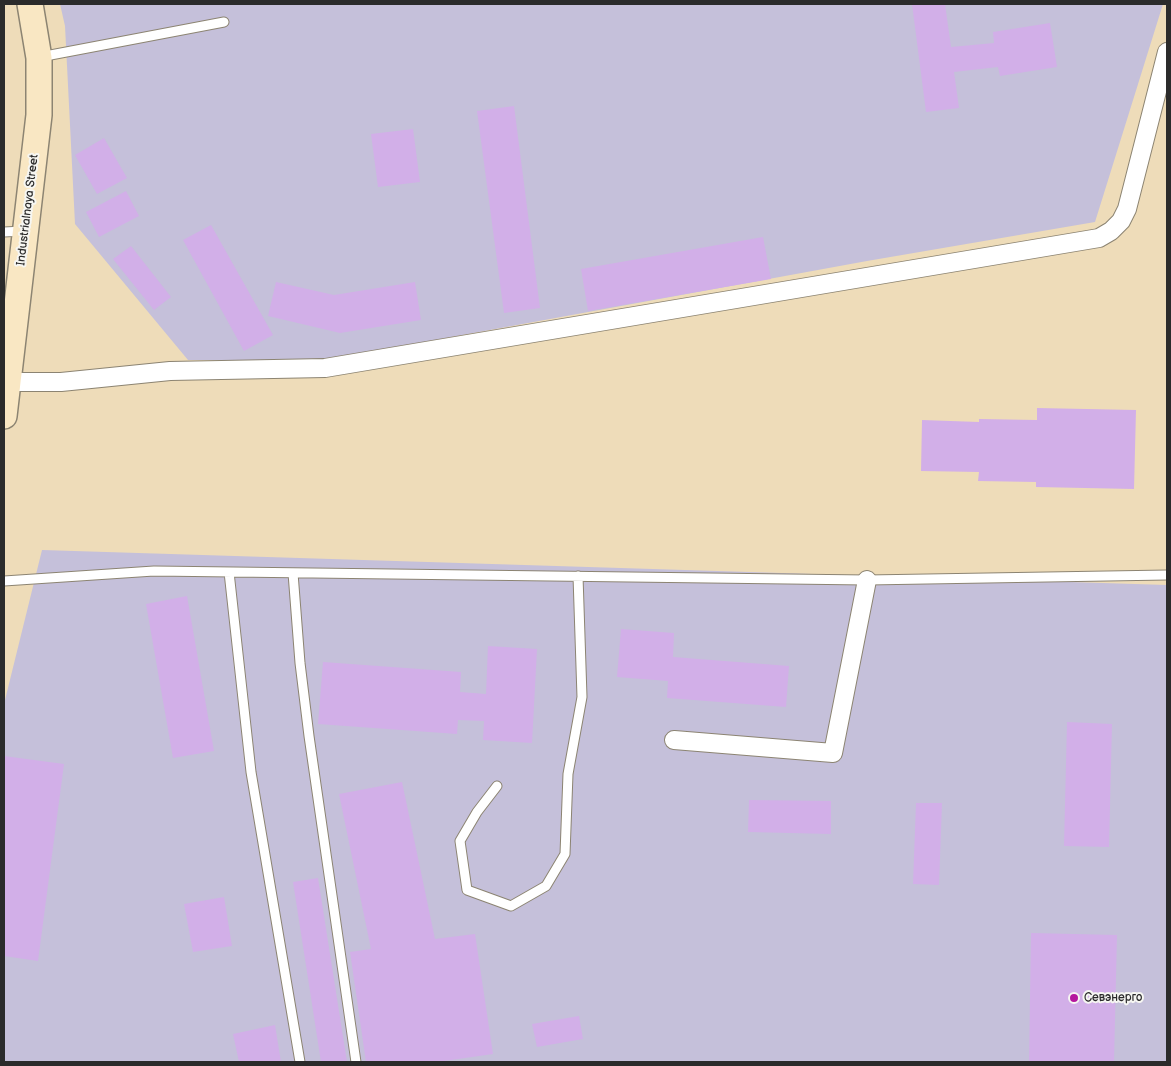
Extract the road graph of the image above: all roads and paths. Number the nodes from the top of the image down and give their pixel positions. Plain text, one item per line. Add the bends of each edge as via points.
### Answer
1 (30, 4) edge
2 (224, 22) dead end
3 (1167, 52) edge
4 (39, 58) junction
5 (15, 232) edge
6 (8, 382) junction
7 (4, 416) edge
8 (229, 572) junction
9 (294, 573) junction
10 (1167, 575) edge
11 (578, 576) junction
12 (867, 580) junction
13 (4, 581) edge
14 (674, 740) dead end
15 (497, 786) dead end
16 (300, 1062) edge
17 (356, 1062) edge

1 - 4 main road, Industrialnaya Street
2 - 4 lane
3 - 6 street via 1127,209 1121,221 1099,238 325,368 170,371 61,382
4 - 5 main road, Industrialnaya Street via 39,116
5 - 6 main road, Industrialnaya Street
6 - 7 main road, Industrialnaya Street
8 - 9 lane
8 - 13 lane via 154,571
8 - 16 lane via 251,772
9 - 11 lane
9 - 17 lane via 307,722
10 - 12 lane
11 - 12 lane
11 - 15 lane via 582,696 568,774 565,854 546,886 512,906 467,890 460,841 476,812
12 - 14 street via 833,753

